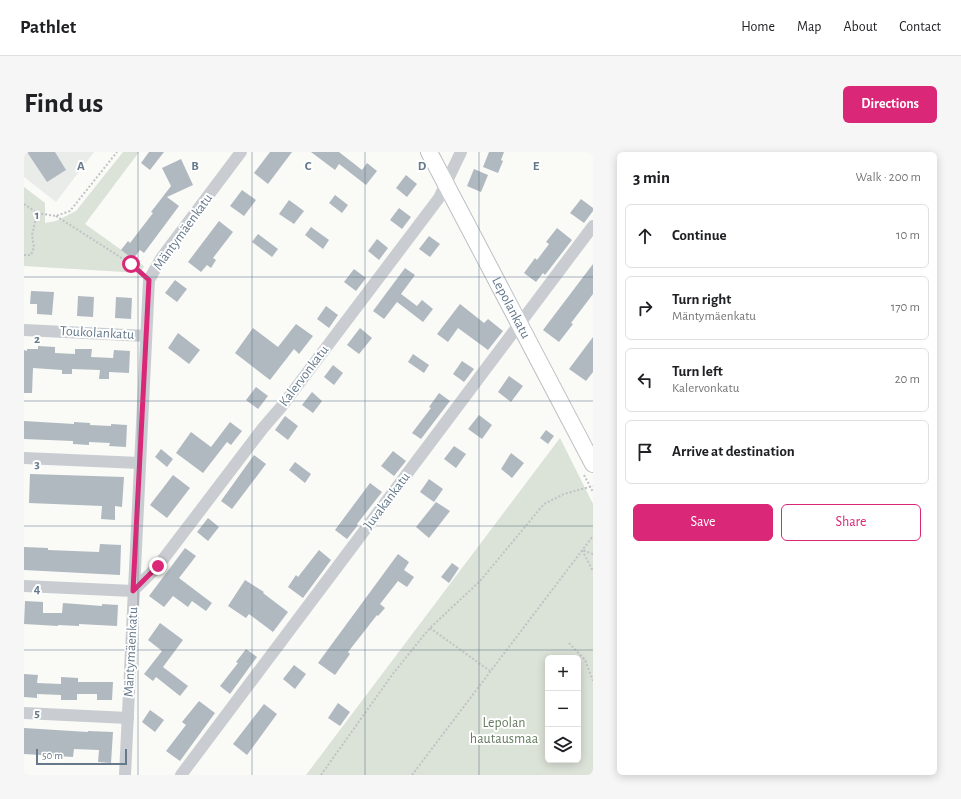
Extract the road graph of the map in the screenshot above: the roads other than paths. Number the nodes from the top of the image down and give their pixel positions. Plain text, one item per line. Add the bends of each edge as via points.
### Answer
1 (242, 152) edge
2 (429, 152) edge
3 (461, 152) edge
4 (446, 184) junction
5 (593, 226) edge
6 (520, 324) junction
7 (24, 330) edge
8 (146, 336) junction
9 (24, 458) edge
10 (140, 464) junction
11 (593, 464) edge
12 (24, 586) edge
13 (133, 591) junction
14 (24, 713) edge
15 (128, 718) junction
16 (125, 775) edge
17 (181, 775) edge

1 - 8 street, Mäntymäenkatu via 162,257 149,280
2 - 4 main road, Lepolankatu
3 - 4 street, Kalervonkatu
4 - 6 main road, Lepolankatu
4 - 13 street, Kalervonkatu via 439,198 282,406 158,566
5 - 6 street, Juvakankatu
6 - 11 main road, Lepolankatu
6 - 17 street, Juvakankatu
7 - 8 street, Toukolankatu
8 - 10 street, Mäntymäenkatu
9 - 10 street
10 - 13 street, Mäntymäenkatu
12 - 13 street
13 - 15 street, Mäntymäenkatu
14 - 15 street
15 - 16 street, Mäntymäenkatu

